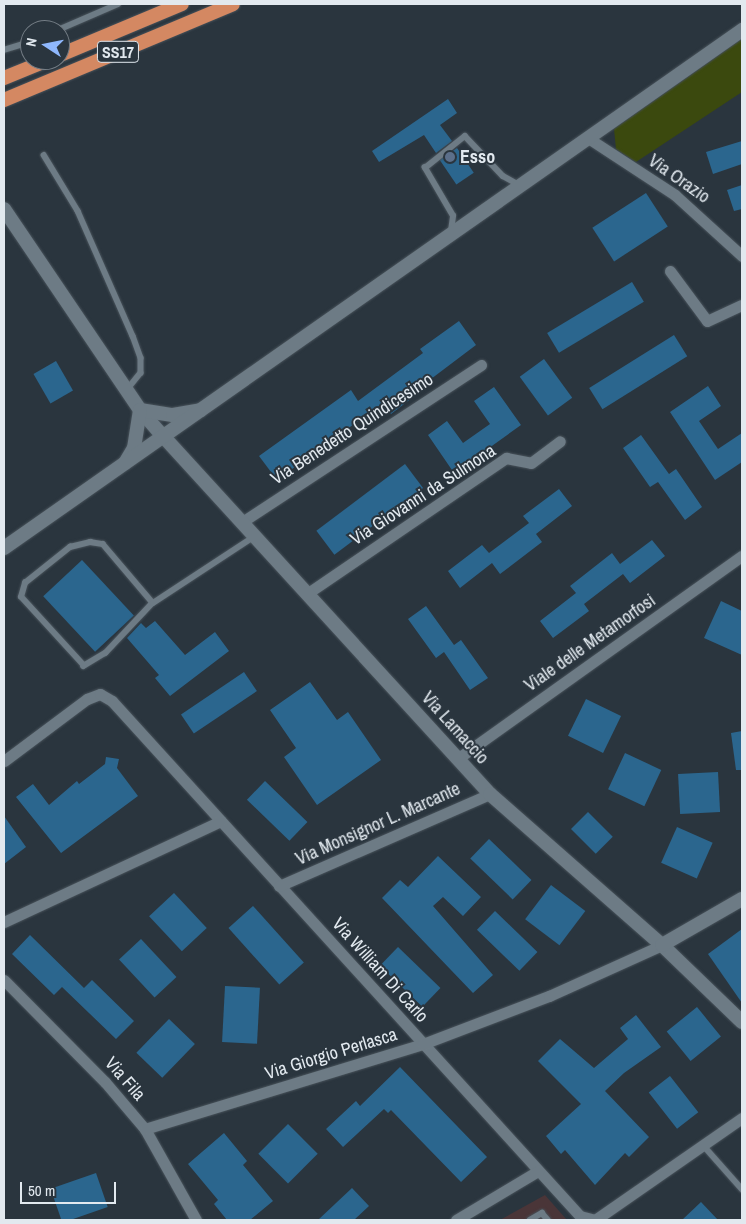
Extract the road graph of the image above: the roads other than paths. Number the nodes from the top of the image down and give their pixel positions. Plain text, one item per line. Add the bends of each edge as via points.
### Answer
1 (118, 4) edge
2 (182, 4) edge
3 (233, 4) edge
4 (70, 25) edge
5 (742, 30) edge
6 (20, 45) edge
7 (4, 50) edge
8 (70, 51) edge
9 (24, 70) edge
10 (4, 78) edge
11 (4, 100) edge
12 (588, 138) junction
13 (44, 155) dead end
14 (521, 186) junction
15 (4, 209) edge
16 (450, 236) junction
17 (742, 256) edge
18 (670, 271) dead end
19 (742, 305) edge
20 (480, 365) dead end
21 (126, 390) junction
22 (140, 410) junction
23 (201, 410) junction
24 (163, 436) junction
25 (560, 441) dead end
26 (124, 464) junction
27 (242, 522) junction
28 (256, 536) junction
29 (4, 548) edge
30 (742, 556) edge
31 (308, 593) junction
32 (153, 603) junction
33 (457, 758) junction
34 (4, 761) edge
35 (490, 794) junction
36 (221, 821) junction
37 (279, 886) junction
38 (742, 900) edge
39 (4, 922) edge
40 (662, 945) junction
41 (4, 980) edge
42 (742, 1022) edge
43 (424, 1044) junction
44 (742, 1118) edge
45 (145, 1129) junction
46 (703, 1145) junction
47 (538, 1171) junction
48 (742, 1189) edge
49 (196, 1220) edge
50 (456, 1220) edge
51 (530, 1220) edge
52 (548, 1220) edge

1 - 4 lane
2 - 8 highway, SS17
3 - 11 highway, SS17
5 - 12 street
6 - 7 lane
9 - 10 highway
12 - 14 street
12 - 17 street, Via Orazio via 675,195
13 - 21 lane via 78,211 141,358 141,373
14 - 16 street
14 - 16 lane via 503,176 465,136 425,168 454,216
15 - 21 street, Via Lamaccio
16 - 23 street
18 - 19 street via 707,321
20 - 27 street, Via Benedetto Quindicesimo
21 - 22 street, Via Lamaccio
22 - 23 street via 172,415
22 - 24 street, Via Lamaccio
22 - 26 street via 134,448
23 - 24 street
24 - 26 street
24 - 27 street, Via Lamaccio
25 - 31 street, Via Giovanni da Sulmona via 531,463 506,458
26 - 29 street
27 - 28 street, Via Lamaccio
28 - 31 street, Via Lamaccio
28 - 32 lane
30 - 33 street, Viale delle Metamorfosi
31 - 33 street, Via Lamaccio
32 - 32 lane via 106,653 84,666 21,597 25,583 32,577 70,547 90,542 103,544
33 - 35 street, Via Lamaccio
34 - 36 street, Via William Di Carlo via 87,699 100,694 112,701
35 - 37 street, Via Monsignor L. Marcante
35 - 40 street, Via Lamaccio
36 - 37 street, Via William Di Carlo
36 - 39 street
37 - 43 street, Via William Di Carlo
38 - 40 street
40 - 42 street, Via Lamaccio
40 - 43 street, Via Giorgio Perlasca via 549,996
41 - 45 street, Via Fila via 105,1082
43 - 45 street, Via Giorgio Perlasca
43 - 47 street, Via William Di Carlo
44 - 46 street, Via William Di Carlo
45 - 49 street, Via Fila
46 - 47 street, Via William Di Carlo via 595,1220 580,1216
46 - 48 lane
47 - 50 street
51 - 52 lane via 542,1213

